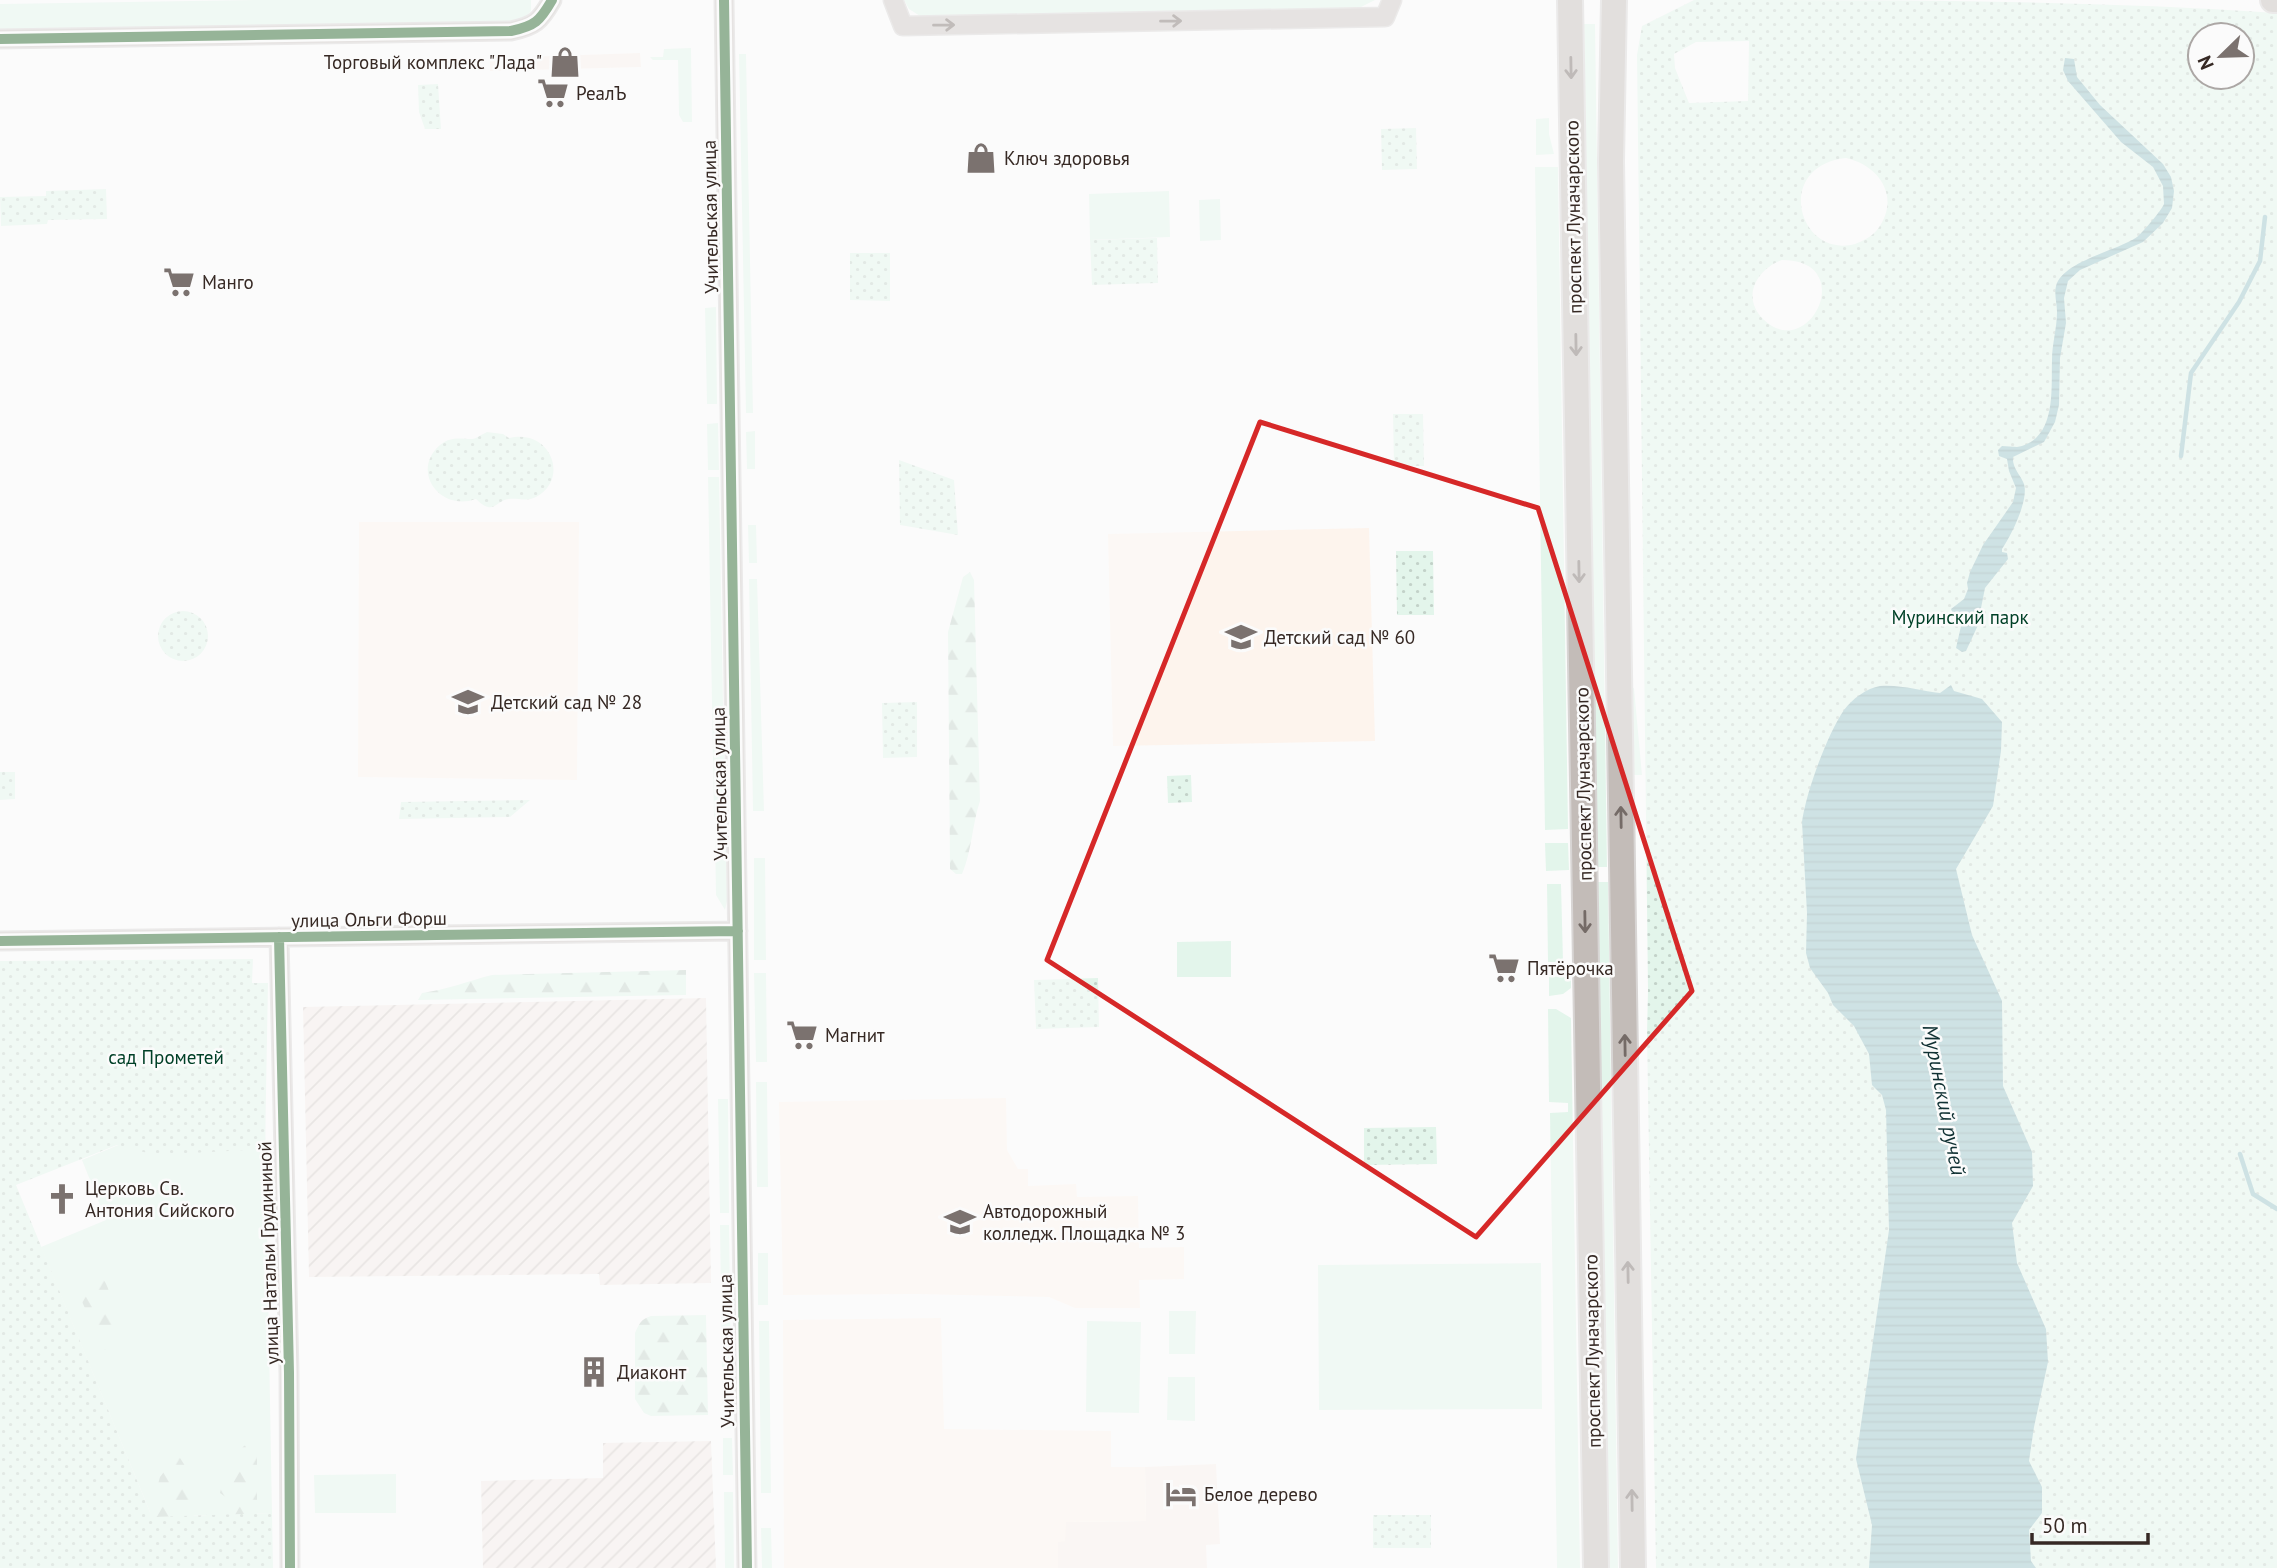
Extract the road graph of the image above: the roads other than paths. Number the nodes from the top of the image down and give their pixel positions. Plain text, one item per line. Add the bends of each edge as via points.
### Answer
1 (552, 0) edge
2 (724, 0) edge
3 (893, 0) edge
4 (1392, 0) edge
5 (1570, 0) edge
6 (1614, 0) edge
7 (0, 39) edge
8 (738, 931) junction
9 (279, 937) junction
10 (0, 941) edge
11 (290, 1568) edge
12 (747, 1568) edge
13 (1596, 1568) edge
14 (1633, 1568) edge

1 - 7 street via 541,19 510,31
2 - 8 street, Учительская улица
3 -> 4 street via 903,26 1385,17
5 -> 13 main road, проспект Луначарского
14 -> 6 main road, проспект Луначарского via 1611,161
8 - 9 street, улица Ольги Форш
8 - 12 street, Учительская улица
9 - 10 street, улица Ольги Форш
9 - 11 street, улица Натальи Грудининой

